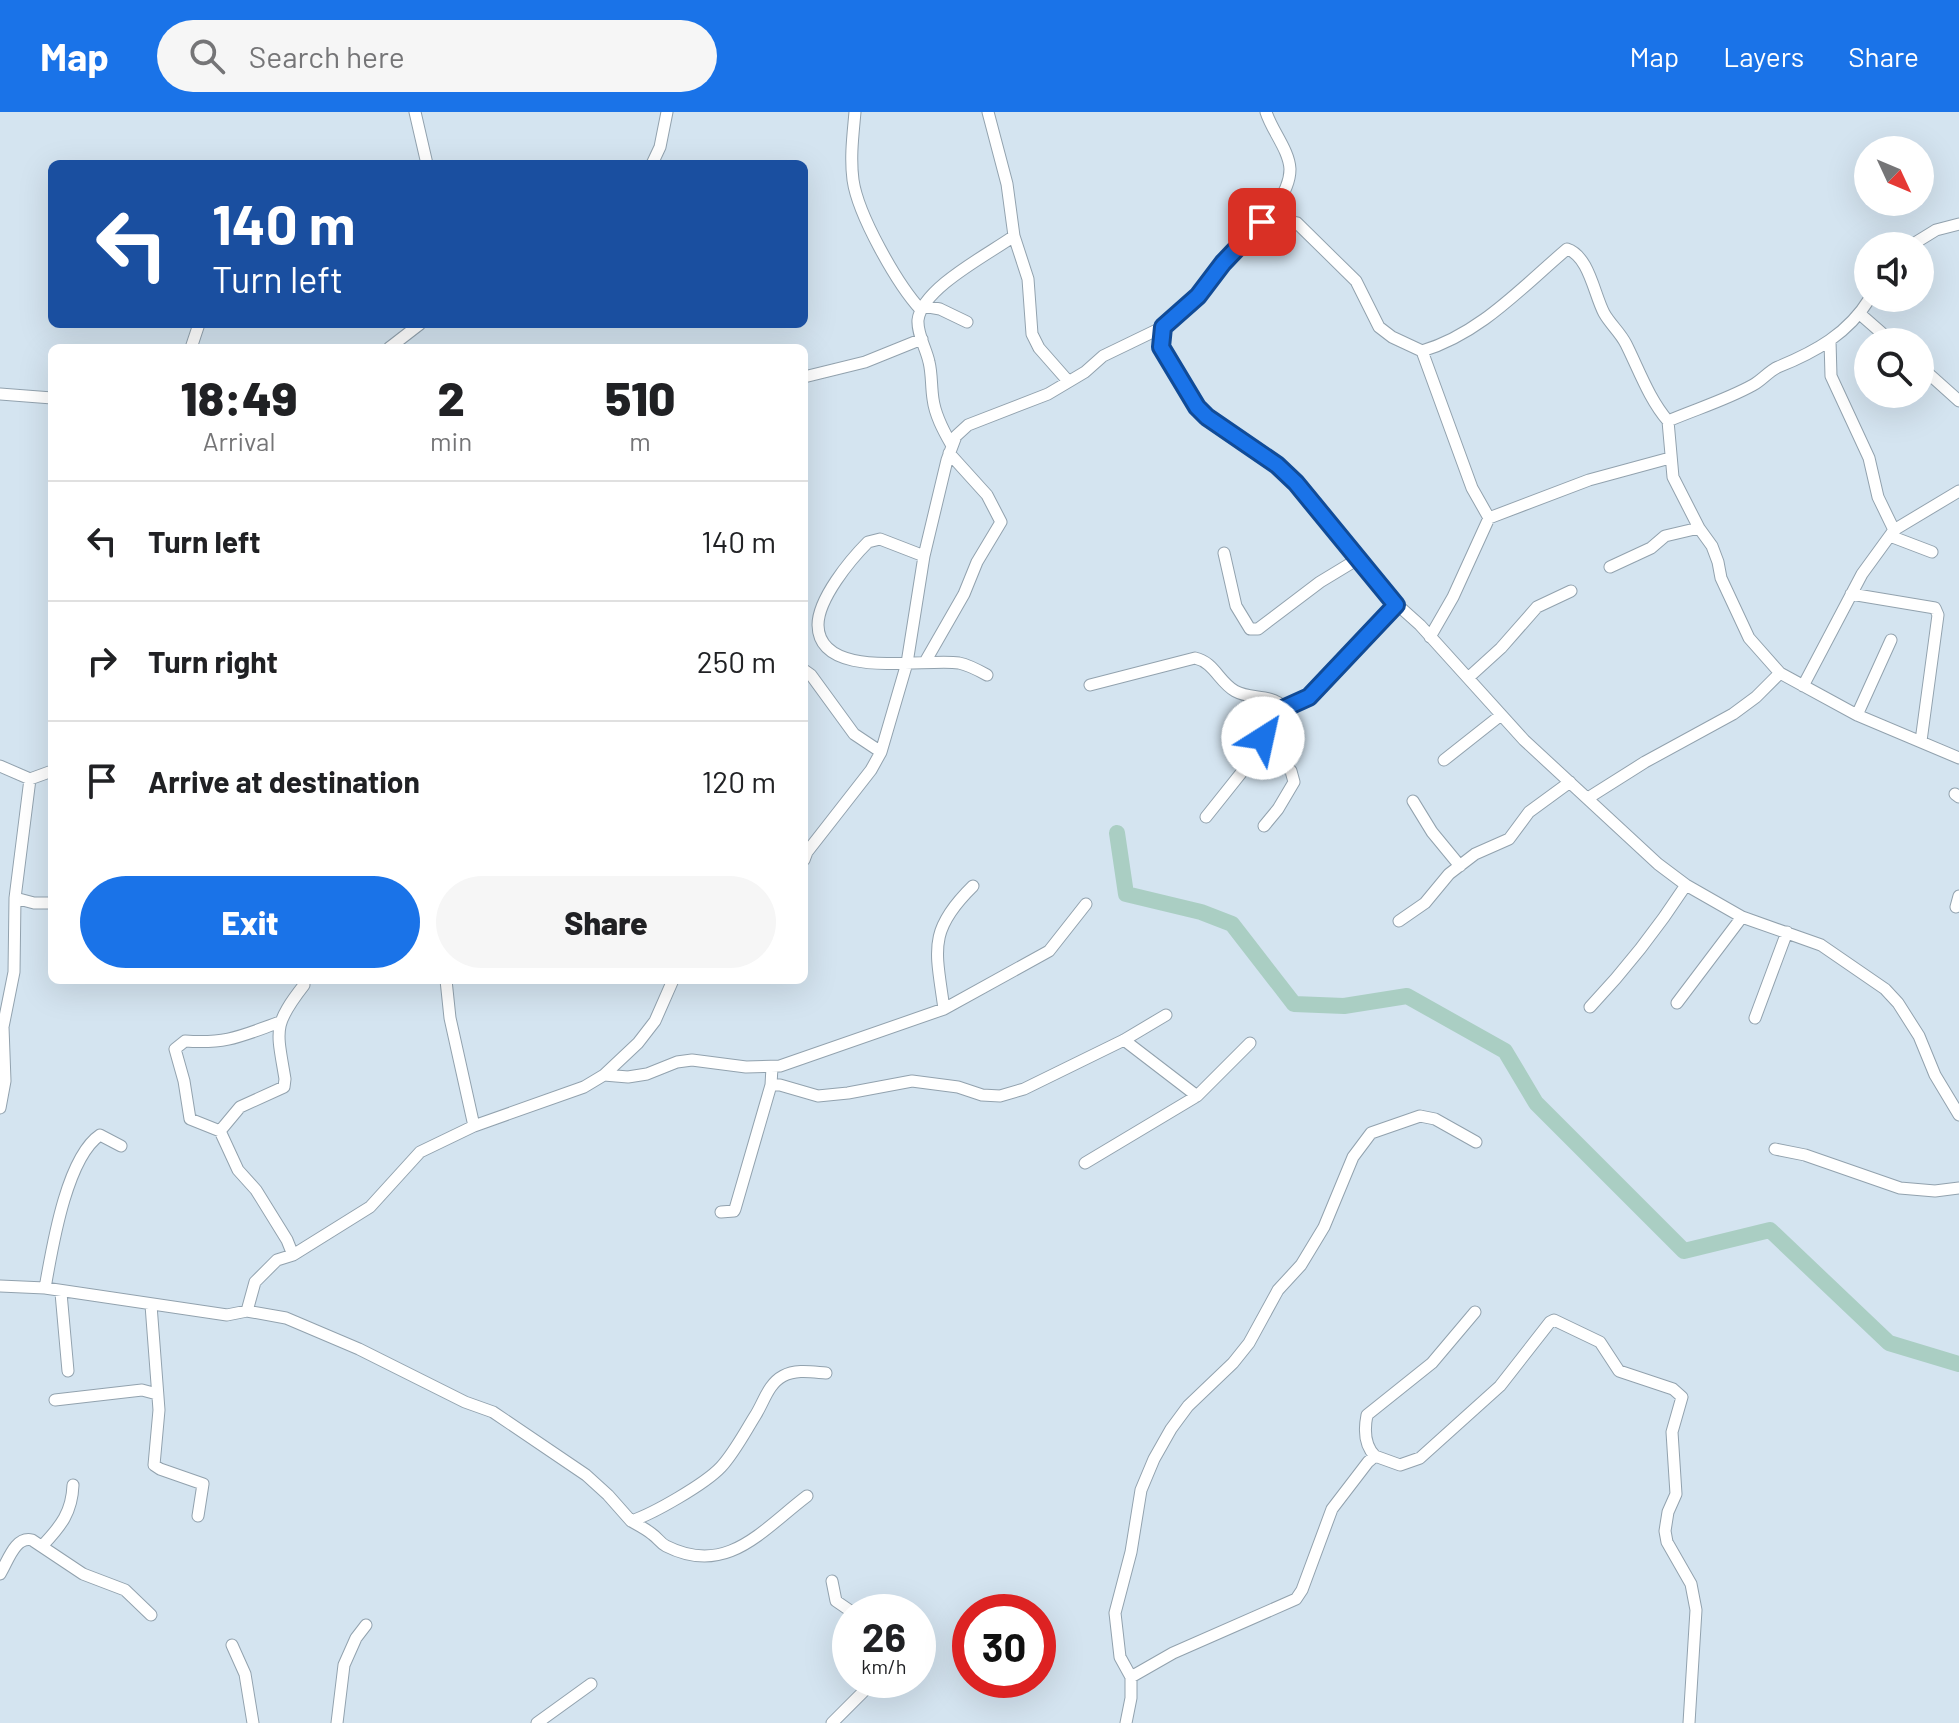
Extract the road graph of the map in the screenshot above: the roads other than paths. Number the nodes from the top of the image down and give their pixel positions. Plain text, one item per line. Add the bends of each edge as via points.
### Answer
1 (415, 112) edge
2 (667, 112) edge
3 (855, 112) edge
4 (988, 112) edge
5 (1266, 112) edge
6 (426, 160) edge
7 (654, 160) edge
8 (1266, 217) junction
9 (1959, 224) edge
10 (1933, 232) edge
11 (1014, 236) junction
12 (922, 308) junction
13 (1860, 314) joint
14 (967, 322) dead end
15 (1163, 327) junction
16 (415, 328) edge
17 (1876, 328) edge
18 (922, 339) junction
19 (1830, 341) junction
20 (394, 344) edge
21 (1422, 351) junction
22 (808, 376) edge
23 (1934, 379) edge
24 (1068, 381) junction
25 (0, 394) edge
26 (48, 398) edge
27 (1959, 401) edge
28 (1668, 421) junction
29 (950, 449) junction
30 (1670, 458) junction
31 (1959, 491) edge
32 (1489, 518) junction
33 (1699, 528) junction
34 (1892, 533) junction
35 (1932, 552) dead end
36 (1224, 553) dead end
37 (924, 556) junction
38 (1358, 559) junction
39 (1610, 567) dead end
40 (1571, 591) dead end
41 (1851, 594) junction
42 (1396, 605) junction
43 (1430, 637) junction
44 (1891, 640) dead end
45 (925, 662) junction
46 (907, 663) junction
47 (808, 673) edge
48 (1780, 673) junction
49 (987, 675) dead end
50 (1468, 678) junction
51 (1090, 685) dead end
52 (1803, 686) junction
53 (1284, 707) junction
54 (1501, 715) junction
55 (1857, 715) junction
56 (1921, 741) junction
57 (1265, 743) junction
58 (881, 752) junction
59 (1959, 758) edge
60 (1444, 760) dead end
61 (0, 766) edge
62 (48, 772) edge
63 (30, 779) junction
64 (1570, 782) junction
65 (1588, 798) junction
66 (1413, 801) dead end
67 (1206, 817) dead end
68 (1264, 826) dead end
69 (808, 851) edge
70 (1460, 866) junction
71 (1686, 885) junction
72 (973, 886) dead end
73 (15, 898) junction
74 (48, 903) edge
75 (1086, 904) dead end
76 (1742, 917) junction
77 (1399, 921) dead end
78 (1787, 932) junction
79 (446, 984) edge
80 (671, 984) edge
81 (304, 985) dead end
82 (1677, 1003) dead end
83 (1590, 1007) dead end
84 (944, 1009) junction
85 (1166, 1015) dead end
86 (1755, 1018) dead end
87 (280, 1022) junction
88 (1124, 1040) junction
89 (1250, 1043) dead end
90 (772, 1067) junction
91 (604, 1075) junction
92 (771, 1085) junction
93 (1197, 1096) junction
94 (0, 1108) edge
95 (1959, 1115) edge
96 (474, 1126) junction
97 (220, 1131) junction
98 (1476, 1142) dead end
99 (121, 1146) dead end
100 (1775, 1149) dead end
101 (1085, 1163) dead end
102 (1959, 1188) edge
103 (721, 1212) dead end
104 (293, 1255) junction
105 (0, 1286) edge
106 (45, 1288) junction
107 (61, 1293) junction
108 (151, 1305) junction
109 (247, 1311) junction
110 (1475, 1312) dead end
111 (68, 1371) dead end
112 (826, 1373) dead end
113 (157, 1394) junction
114 (55, 1400) dead end
115 (1375, 1456) junction
116 (73, 1485) dead end
117 (807, 1496) dead end
118 (198, 1516) dead end
119 (631, 1521) junction
120 (43, 1545) junction
121 (0, 1574) edge
122 (832, 1581) dead end
123 (835, 1594) edge
124 (151, 1615) dead end
125 (366, 1625) dead end
126 (232, 1645) dead end
127 (1131, 1677) junction
128 (591, 1684) dead end
129 (857, 1698) edge
130 (253, 1723) edge
131 (337, 1723) edge
132 (537, 1723) edge
133 (832, 1723) edge
134 (1126, 1723) edge
135 (1689, 1723) edge

1 - 6 street
2 - 7 street
3 - 12 street via 856,194 887,263
4 - 11 street
5 - 8 street via 1290,169 1285,192
8 - 15 street via 1193,302
8 - 21 street via 1297,223 1356,281 1379,327
9 - 10 street
11 - 12 street via 947,280
11 - 24 street via 1028,279 1032,334
12 - 14 street
12 - 18 street
13 - 17 street
13 - 19 street
15 - 24 street via 1103,356
15 - 38 street via 1161,347 1197,407 1277,465
16 - 20 street
18 - 22 street via 865,362
18 - 29 street via 936,411
19 - 28 street via 1755,384
19 - 34 street via 1831,376 1869,458
21 - 28 street via 1446,344 1510,301 1567,249 1587,272 1605,315
21 - 32 street via 1472,488
23 - 27 street
24 - 29 street via 1029,403 968,425
25 - 26 street
28 - 30 street
29 - 37 street
29 - 45 street via 1001,522
30 - 32 street via 1589,480
30 - 33 street via 1673,477
31 - 34 street
32 - 43 street
33 - 39 street via 1665,536
33 - 48 street via 1712,546 1749,638
34 - 35 street
34 - 41 street
36 - 38 street via 1236,606 1250,629 1258,629
37 - 46 street
37 - 46 street via 880,539 868,542 823,602 818,617 819,636 833,654 864,663
38 - 42 street
40 - 50 street via 1537,607
41 - 52 street
41 - 56 street via 1935,608
42 - 43 street
42 - 53 street via 1309,697
43 - 50 street
44 - 55 street
45 - 46 street
45 - 49 street via 960,663
46 - 58 street
47 - 58 street via 854,734
48 - 52 street
48 - 65 street via 1733,714
50 - 54 street
51 - 53 street via 1195,658 1211,665 1231,689 1244,696 1265,696
52 - 55 street
53 - 57 street via 1264,730
54 - 60 street
54 - 64 street
55 - 56 street
56 - 59 street
57 - 67 street
57 - 68 street via 1291,771 1294,782
58 - 69 street
61 - 63 street
62 - 63 street
63 - 73 street
64 - 65 street
64 - 70 street via 1529,812 1509,839
65 - 71 street
66 - 70 street
70 - 77 street via 1425,903
71 - 76 street
71 - 83 street via 1620,976
72 - 84 street via 948,913 939,932
73 - 74 street
73 - 94 street via 14,972 3,1027
75 - 84 street via 1049,951
76 - 78 street
76 - 82 street
78 - 86 street
78 - 95 street via 1821,945 1885,989 1919,1036
79 - 96 street
80 - 91 street via 655,1021
81 - 87 street
84 - 90 street
85 - 88 street
87 - 97 street via 284,1087 240,1107
87 - 97 street via 231,1040 185,1041 175,1049 190,1119
88 - 92 street via 1000,1096 912,1081 818,1096
88 - 93 street
89 - 93 street
90 - 91 street via 692,1060 638,1076
90 - 92 street
91 - 96 street
92 - 103 street via 735,1209
93 - 101 street
96 - 104 street via 420,1152 370,1207
97 - 104 street via 238,1170 256,1190
98 - 127 street via 1420,1116 1371,1133 1353,1157 1324,1227 1278,1290 1249,1343 1171,1429 1141,1490 1115,1613 1120,1657
99 - 106 street via 100,1135 84,1150 54,1235
100 - 102 street via 1900,1188
104 - 109 street via 277,1260 255,1282
105 - 106 street
106 - 107 street
107 - 108 street
107 - 111 street
108 - 109 street via 227,1315
108 - 113 street
109 - 119 street via 286,1318 493,1412 586,1475
110 - 115 street via 1432,1363 1367,1415 1366,1441
112 - 119 street via 802,1371 772,1384 722,1466
113 - 114 street via 142,1390
113 - 118 street via 154,1465 203,1484
115 - 127 street via 1332,1509 1296,1599
115 - 135 street via 1400,1465 1420,1458 1500,1386 1554,1320 1600,1342 1619,1371 1680,1393 1672,1432 1676,1494 1665,1531 1695,1594
116 - 120 street via 68,1515
117 - 119 street via 739,1550 716,1556 667,1546
120 - 121 street via 26,1538 19,1541
120 - 124 street via 83,1574 125,1590
122 - 123 street
125 - 131 street via 344,1665
126 - 130 street via 245,1674
127 - 134 street
128 - 132 street
129 - 133 street

